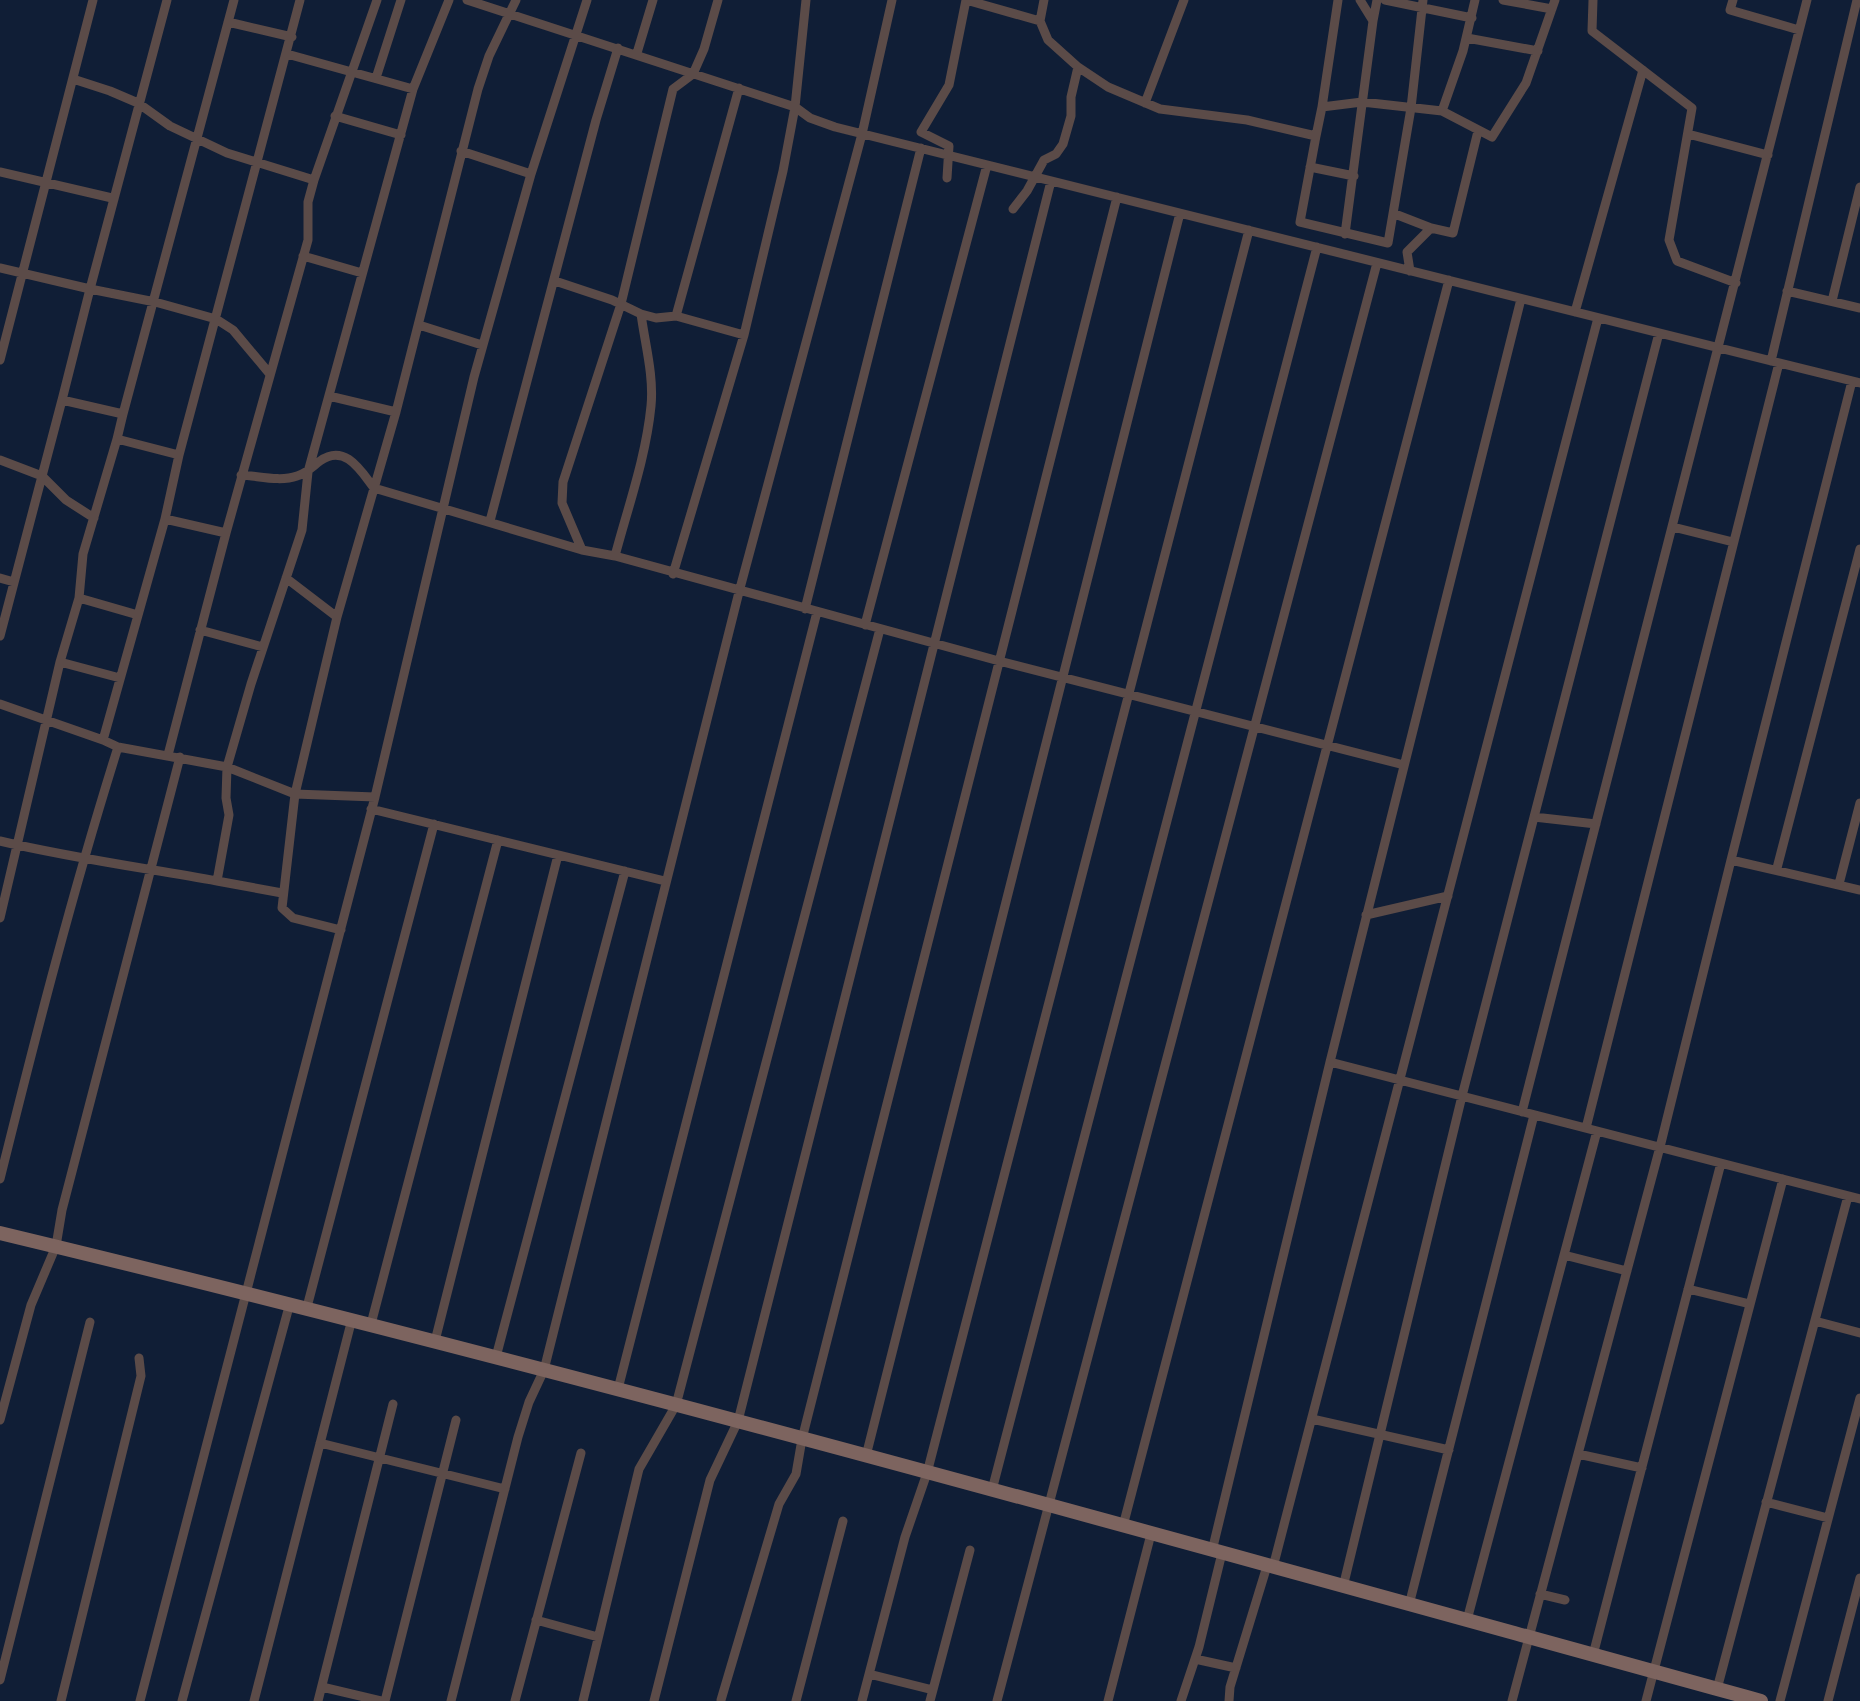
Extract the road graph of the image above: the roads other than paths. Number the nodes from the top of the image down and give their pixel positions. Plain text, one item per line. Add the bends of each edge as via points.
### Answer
1 (93, 0) edge
2 (166, 0) edge
3 (234, 0) edge
4 (300, 0) edge
5 (377, 0) edge
6 (401, 0) edge
7 (449, 0) edge
8 (467, 0) edge
9 (516, 0) edge
10 (587, 0) edge
11 (653, 0) edge
12 (718, 0) edge
13 (806, 0) edge
14 (892, 0) edge
15 (966, 0) edge
16 (1044, 0) edge
17 (1185, 0) edge
18 (1338, 0) edge
19 (1360, 0) edge
20 (1377, 0) edge
21 (1384, 0) edge
22 (1475, 0) edge
23 (1503, 0) edge
24 (1593, 0) edge
25 (1732, 0) edge
26 (1807, 0) edge
27 (1857, 0) edge
28 (1554, 4) edge
29 (1422, 5) edge
30 (512, 13) junction
31 (1472, 18) junction
32 (1040, 21) junction
33 (1373, 21) junction
34 (228, 22) junction
35 (1799, 30) junction
36 (578, 35) junction
37 (292, 37) junction
38 (1467, 39) junction
39 (618, 48) junction
40 (1538, 51) junction
41 (637, 53) junction
42 (287, 54) junction
43 (1078, 67) junction
44 (1643, 70) junction
45 (351, 71) junction
46 (693, 74) junction
47 (376, 78) junction
48 (72, 79) junction
49 (739, 88) junction
50 (413, 89) junction
51 (1362, 102) junction
52 (138, 103) junction
53 (1145, 103) junction
54 (795, 107) junction
55 (1322, 107) junction
56 (1411, 108) junction
57 (1442, 111) junction
58 (335, 116) junction
59 (1478, 131) junction
60 (862, 134) junction
61 (1688, 134) junction
62 (401, 135) junction
63 (1316, 136) junction
64 (195, 139) junction
65 (921, 148) junction
66 (461, 151) junction
67 (949, 155) junction
68 (1768, 155) junction
69 (258, 162) junction
70 (987, 165) junction
71 (1310, 167) junction
72 (0, 172) edge
73 (531, 174) junction
74 (1354, 176) junction
75 (1035, 177) junction
76 (947, 178) dead end
77 (314, 180) junction
78 (1051, 181) junction
79 (46, 184) junction
80 (1860, 188) edge
81 (1117, 197) junction
82 (112, 198) junction
83 (1012, 209) dead end
84 (1180, 213) junction
85 (1395, 214) junction
86 (1431, 228) junction
87 (1249, 230) junction
88 (1345, 234) junction
89 (1317, 248) junction
90 (303, 256) junction
91 (1377, 262) junction
92 (0, 268) edge
93 (1410, 271) junction
94 (23, 273) junction
95 (362, 273) junction
96 (1449, 280) junction
97 (555, 281) junction
98 (1736, 283) junction
99 (90, 289) junction
100 (1787, 291) junction
101 (1521, 299) junction
102 (1832, 301) junction
103 (155, 302) junction
104 (621, 304) junction
105 (1860, 308) edge
106 (1575, 312) junction
107 (641, 314) junction
108 (676, 316) junction
109 (1598, 318) junction
110 (216, 320) junction
111 (419, 326) junction
112 (1659, 333) junction
113 (744, 335) junction
114 (483, 345) junction
115 (1720, 348) junction
116 (0, 360) edge
117 (1775, 362) junction
118 (269, 373) junction
119 (1856, 382) edge
120 (329, 396) junction
121 (62, 400) junction
122 (396, 412) junction
123 (123, 414) junction
124 (117, 439) junction
125 (179, 455) junction
126 (0, 460) edge
127 (308, 472) junction
128 (241, 475) junction
129 (42, 476) junction
130 (374, 488) junction
131 (445, 509) junction
132 (94, 518) junction
133 (165, 519) junction
134 (490, 522) junction
135 (1673, 527) junction
136 (226, 533) junction
137 (1733, 542) junction
138 (1860, 549) edge
139 (582, 550) junction
140 (615, 556) junction
141 (673, 574) junction
142 (0, 578) edge
143 (286, 578) junction
144 (14, 582) junction
145 (739, 592) junction
146 (79, 598) junction
147 (806, 609) junction
148 (817, 612) junction
149 (138, 615) junction
150 (337, 618) junction
151 (865, 625) junction
152 (880, 629) junction
153 (200, 630) junction
154 (0, 636) edge
155 (934, 644) junction
156 (263, 647) junction
157 (999, 661) junction
158 (60, 662) junction
159 (1063, 677) junction
160 (120, 678) junction
161 (1129, 694) junction
162 (0, 704) edge
163 (1195, 712) junction
164 (46, 719) junction
165 (1254, 727) junction
166 (103, 740) junction
167 (1327, 746) junction
168 (118, 747) junction
169 (168, 755) junction
170 (180, 757) junction
171 (1404, 765) junction
172 (227, 767) junction
173 (295, 794) junction
174 (375, 796) junction
175 (1860, 803) edge
176 (371, 809) junction
177 (1534, 817) junction
178 (434, 824) junction
179 (1596, 824) junction
180 (498, 840) junction
181 (0, 841) edge
182 (18, 845) junction
183 (558, 855) junction
184 (83, 857) junction
185 (1731, 860) junction
186 (1777, 868) junction
187 (152, 869) junction
188 (625, 871) junction
189 (217, 881) junction
190 (665, 881) junction
191 (1839, 884) junction
192 (1860, 890) edge
193 (282, 893) junction
194 (1448, 896) junction
195 (1366, 915) junction
196 (0, 918) edge
197 (341, 930) junction
198 (1330, 1062) junction
199 (1400, 1080) junction
200 (1462, 1096) junction
201 (1522, 1112) junction
202 (1534, 1115) junction
203 (1586, 1128) junction
204 (1597, 1131) junction
205 (1660, 1147) junction
206 (1721, 1163) junction
207 (0, 1179) edge
208 (1783, 1179) junction
209 (1848, 1196) junction
210 (1860, 1199) edge
211 (0, 1233) edge
212 (56, 1246) junction
213 (1564, 1255) junction
214 (1627, 1271) junction
215 (1688, 1289) junction
216 (245, 1292) junction
217 (290, 1302) junction
218 (1750, 1304) junction
219 (307, 1307) junction
220 (352, 1319) junction
221 (1815, 1321) junction
222 (90, 1322) dead end
223 (371, 1324) junction
224 (1860, 1332) edge
225 (435, 1341) junction
226 (496, 1357) junction
227 (139, 1358) dead end
228 (544, 1370) junction
229 (618, 1389) junction
230 (1860, 1398) edge
231 (393, 1404) dead end
232 (676, 1405) junction
233 (1312, 1419) junction
234 (0, 1420) edge
235 (456, 1420) dead end
236 (738, 1421) junction
237 (1380, 1435) junction
238 (802, 1439) junction
239 (320, 1443) junction
240 (1449, 1450) junction
241 (581, 1453) dead end
242 (1578, 1454) junction
243 (866, 1456) junction
244 (380, 1458) junction
245 (1642, 1468) junction
246 (443, 1473) junction
247 (927, 1473) junction
248 (505, 1489) junction
249 (992, 1490) junction
250 (1766, 1502) junction
251 (1048, 1506) junction
252 (1828, 1518) junction
253 (843, 1521) dead end
254 (1123, 1527) junction
255 (1151, 1534) junction
256 (970, 1550) dead end
257 (1217, 1552) junction
258 (1270, 1567) junction
259 (1860, 1578) edge
260 (1343, 1587) junction
261 (1540, 1594) junction
262 (1565, 1600) dead end
263 (1409, 1605) junction
264 (536, 1620) junction
265 (1467, 1620) junction
266 (598, 1637) junction
267 (1529, 1637) junction
268 (1593, 1655) junction
269 (1196, 1659) junction
270 (1236, 1668) junction
271 (1654, 1672) junction
272 (869, 1674) junction
273 (0, 1680) edge
274 (322, 1687) junction
275 (933, 1689) junction
276 (1717, 1689) junction
277 (721, 1700) edge
278 (61, 1701) edge
279 (140, 1701) edge
280 (182, 1701) edge
281 (254, 1701) edge
282 (318, 1701) edge
283 (381, 1701) edge
284 (386, 1701) edge
285 (451, 1701) edge
286 (515, 1701) edge
287 (583, 1701) edge
288 (654, 1701) edge
289 (796, 1701) edge
290 (862, 1701) edge
291 (930, 1701) edge
292 (997, 1701) edge
293 (1108, 1701) edge
294 (1181, 1701) edge
295 (1229, 1701) edge
296 (1512, 1701) edge
297 (1646, 1701) edge
298 (1761, 1701) edge
299 (1780, 1701) edge
300 (1828, 1701) edge

1 - 48 street
2 - 52 street
3 - 34 street
4 - 37 street
5 - 45 street
6 - 47 street
7 - 50 street
8 - 30 street
9 - 30 street
10 - 36 street
11 - 41 street
12 - 46 street
13 - 54 street
14 - 60 street
15 - 32 street
15 - 67 street via 950,85 921,132 949,146
16 - 32 street
17 - 53 street
18 - 55 street
19 - 33 street
20 - 33 street
21 - 29 street
22 - 31 street
23 - 28 street
24 - 44 street via 1592,32
25 - 35 street via 1730,10
26 - 35 street
27 - 100 street
28 - 40 street
29 - 31 street
29 - 56 street
30 - 36 street
30 - 66 street via 489,56
31 - 38 street
32 - 43 street via 1048,40
33 - 51 street
34 - 37 street
34 - 64 street
35 - 68 street
36 - 39 street
36 - 73 street
37 - 42 street
38 - 40 street
38 - 57 street
39 - 41 street
39 - 97 street
40 - 59 street via 1522,90 1492,137
41 - 46 street
42 - 45 street
42 - 69 street
43 - 53 street via 1108,87
43 - 75 street via 1063,144 1056,154 1044,160
44 - 61 street via 1692,108
44 - 106 street
45 - 47 street
45 - 58 street
46 - 49 street
46 - 104 street via 673,89
47 - 50 street
48 - 52 street
48 - 79 street
49 - 54 street
49 - 108 street
50 - 62 street
51 - 55 street
51 - 56 street
51 - 74 street
52 - 64 street
52 - 82 street
53 - 63 street via 1166,111 1246,120
54 - 60 street via 819,122
54 - 113 street
55 - 63 street
56 - 57 street
56 - 85 street
57 - 59 street
58 - 62 street
58 - 77 street
59 - 86 street via 1453,232
60 - 65 street
60 - 145 street
61 - 68 street
61 - 98 street via 1669,240 1677,261
62 - 95 street
63 - 71 street
64 - 69 street
64 - 103 street
65 - 67 street
65 - 147 street
66 - 73 street
66 - 111 street
67 - 70 street
67 - 76 street
68 - 98 street
69 - 77 street
69 - 110 street
70 - 75 street
70 - 151 street
71 - 74 street
71 - 88 street via 1300,222
72 - 79 street
73 - 114 street
74 - 88 street
75 - 78 street
75 - 83 street
77 - 90 street
78 - 81 street
78 - 155 street
79 - 82 street
79 - 94 street
80 - 102 street
81 - 84 street
81 - 157 street
82 - 99 street
84 - 87 street
84 - 159 street
85 - 86 street
85 - 88 street via 1388,243
86 - 93 street via 1407,252
87 - 89 street
87 - 161 street
89 - 91 street
89 - 163 street
90 - 95 street
90 - 118 street
91 - 93 street
91 - 165 street
92 - 94 street
93 - 96 street
94 - 99 street
94 - 116 street
95 - 120 street
96 - 101 street
96 - 167 street
97 - 104 street
97 - 134 street
98 - 115 street
99 - 103 street
99 - 121 street
100 - 102 street
100 - 117 street
101 - 106 street
101 - 171 street
102 - 105 street
103 - 110 street
103 - 123 street
104 - 107 street
104 - 139 street via 561,493
106 - 109 street
107 - 108 street via 656,318
107 - 140 street via 651,406
108 - 113 street
109 - 112 street
109 - 194 street
110 - 118 street via 233,330
110 - 125 street
111 - 114 street
111 - 122 street
112 - 115 street
112 - 177 street
113 - 141 street
114 - 131 street
115 - 117 street
115 - 135 street
117 - 119 street
117 - 137 street
118 - 128 street
119 - 185 street
120 - 122 street
120 - 127 street
121 - 123 street
121 - 129 street
122 - 130 street
123 - 124 street
124 - 125 street
124 - 132 street
125 - 133 street
126 - 129 street
127 - 128 street via 288,478
127 - 130 street via 327,457 342,456 353,459
127 - 143 street via 305,518
128 - 136 street
129 - 132 street via 66,500
129 - 144 street
130 - 131 street
130 - 150 street
131 - 134 street
131 - 174 street
132 - 146 street via 83,554
133 - 136 street
133 - 149 street
134 - 139 street
135 - 137 street
135 - 179 street
136 - 153 street
137 - 203 street
138 - 186 street
139 - 140 street
140 - 141 street
141 - 145 street
142 - 144 street
143 - 150 street
143 - 156 street
144 - 154 street
145 - 147 street
145 - 190 street
146 - 149 street
146 - 158 street
147 - 148 street
148 - 151 street
148 - 229 street
149 - 160 street
150 - 173 street
151 - 152 street
152 - 155 street
152 - 232 street
153 - 156 street
153 - 169 street
155 - 157 street
155 - 236 street
156 - 172 street
157 - 159 street
157 - 238 street
158 - 160 street
158 - 164 street
159 - 161 street
159 - 243 street
160 - 166 street
161 - 163 street
161 - 247 street
162 - 164 street
163 - 165 street
163 - 249 street
164 - 166 street
164 - 182 street
165 - 167 street
165 - 251 street
166 - 168 street
167 - 171 street
167 - 254 street
168 - 169 street
168 - 184 street
169 - 170 street
170 - 172 street
170 - 187 street
171 - 195 street
172 - 173 street
172 - 189 street via 228,822
173 - 174 street
173 - 193 street
174 - 176 street
175 - 191 street
176 - 178 street
176 - 197 street
177 - 179 street
177 - 200 street
178 - 180 street
178 - 219 street
179 - 201 street
180 - 183 street
180 - 223 street
181 - 182 street
182 - 184 street
182 - 196 street
183 - 188 street
183 - 225 street
184 - 187 street
184 - 207 street
185 - 186 street
185 - 205 street
186 - 191 street
187 - 189 street
187 - 212 street via 62,1210
188 - 190 street
188 - 226 street
189 - 193 street
190 - 228 street
191 - 192 street
193 - 197 street via 285,913
194 - 195 street
194 - 199 street
195 - 198 street
197 - 216 street
198 - 199 street
198 - 257 street
199 - 200 street
199 - 233 street
200 - 201 street
200 - 237 street
201 - 202 street
202 - 203 street
202 - 240 street
203 - 204 street
204 - 205 street
204 - 213 street
205 - 206 street
205 - 214 street
206 - 208 street
206 - 215 street
208 - 209 street
208 - 218 street
209 - 210 street
209 - 221 street
211 - 212 street
212 - 216 street
212 - 234 street via 31,1305
213 - 214 street
213 - 265 street
214 - 242 street
215 - 218 street
215 - 245 street
216 - 217 street
216 - 279 street
217 - 219 street
217 - 280 street
218 - 271 street
219 - 220 street
220 - 223 street
220 - 239 street
221 - 224 street
221 - 250 street
222 - 273 street
223 - 225 street
225 - 226 street
226 - 228 street
227 - 278 street via 141,1376
228 - 229 street
228 - 248 street via 529,1402
229 - 232 street
230 - 252 street
231 - 244 street
232 - 236 street
232 - 266 street via 639,1469
233 - 237 street
233 - 258 street
235 - 246 street
236 - 238 street
236 - 288 street via 710,1480
237 - 240 street
237 - 260 street
238 - 243 street
238 - 277 street via 796,1474 779,1504
239 - 244 street
239 - 281 street
240 - 263 street
241 - 264 street
242 - 245 street
242 - 261 street
243 - 247 street
244 - 246 street
244 - 274 street
245 - 268 street
246 - 248 street
246 - 284 street
247 - 249 street
247 - 272 street via 908,1526
248 - 285 street
249 - 251 street
250 - 252 street
250 - 276 street
251 - 254 street
251 - 292 street
252 - 299 street
253 - 289 street
254 - 255 street
255 - 257 street
255 - 293 street
256 - 275 street
257 - 258 street
257 - 269 street
258 - 260 street
258 - 270 street
259 - 300 street
260 - 263 street
261 - 262 street
261 - 267 street
263 - 265 street
264 - 266 street
264 - 286 street
265 - 267 street
266 - 287 street
267 - 268 street
267 - 296 street
268 - 271 street
269 - 270 street
269 - 294 street
270 - 295 street
271 - 276 street
271 - 297 street
272 - 275 street
272 - 290 street
274 - 282 street
274 - 283 street
275 - 291 street
276 - 298 street

